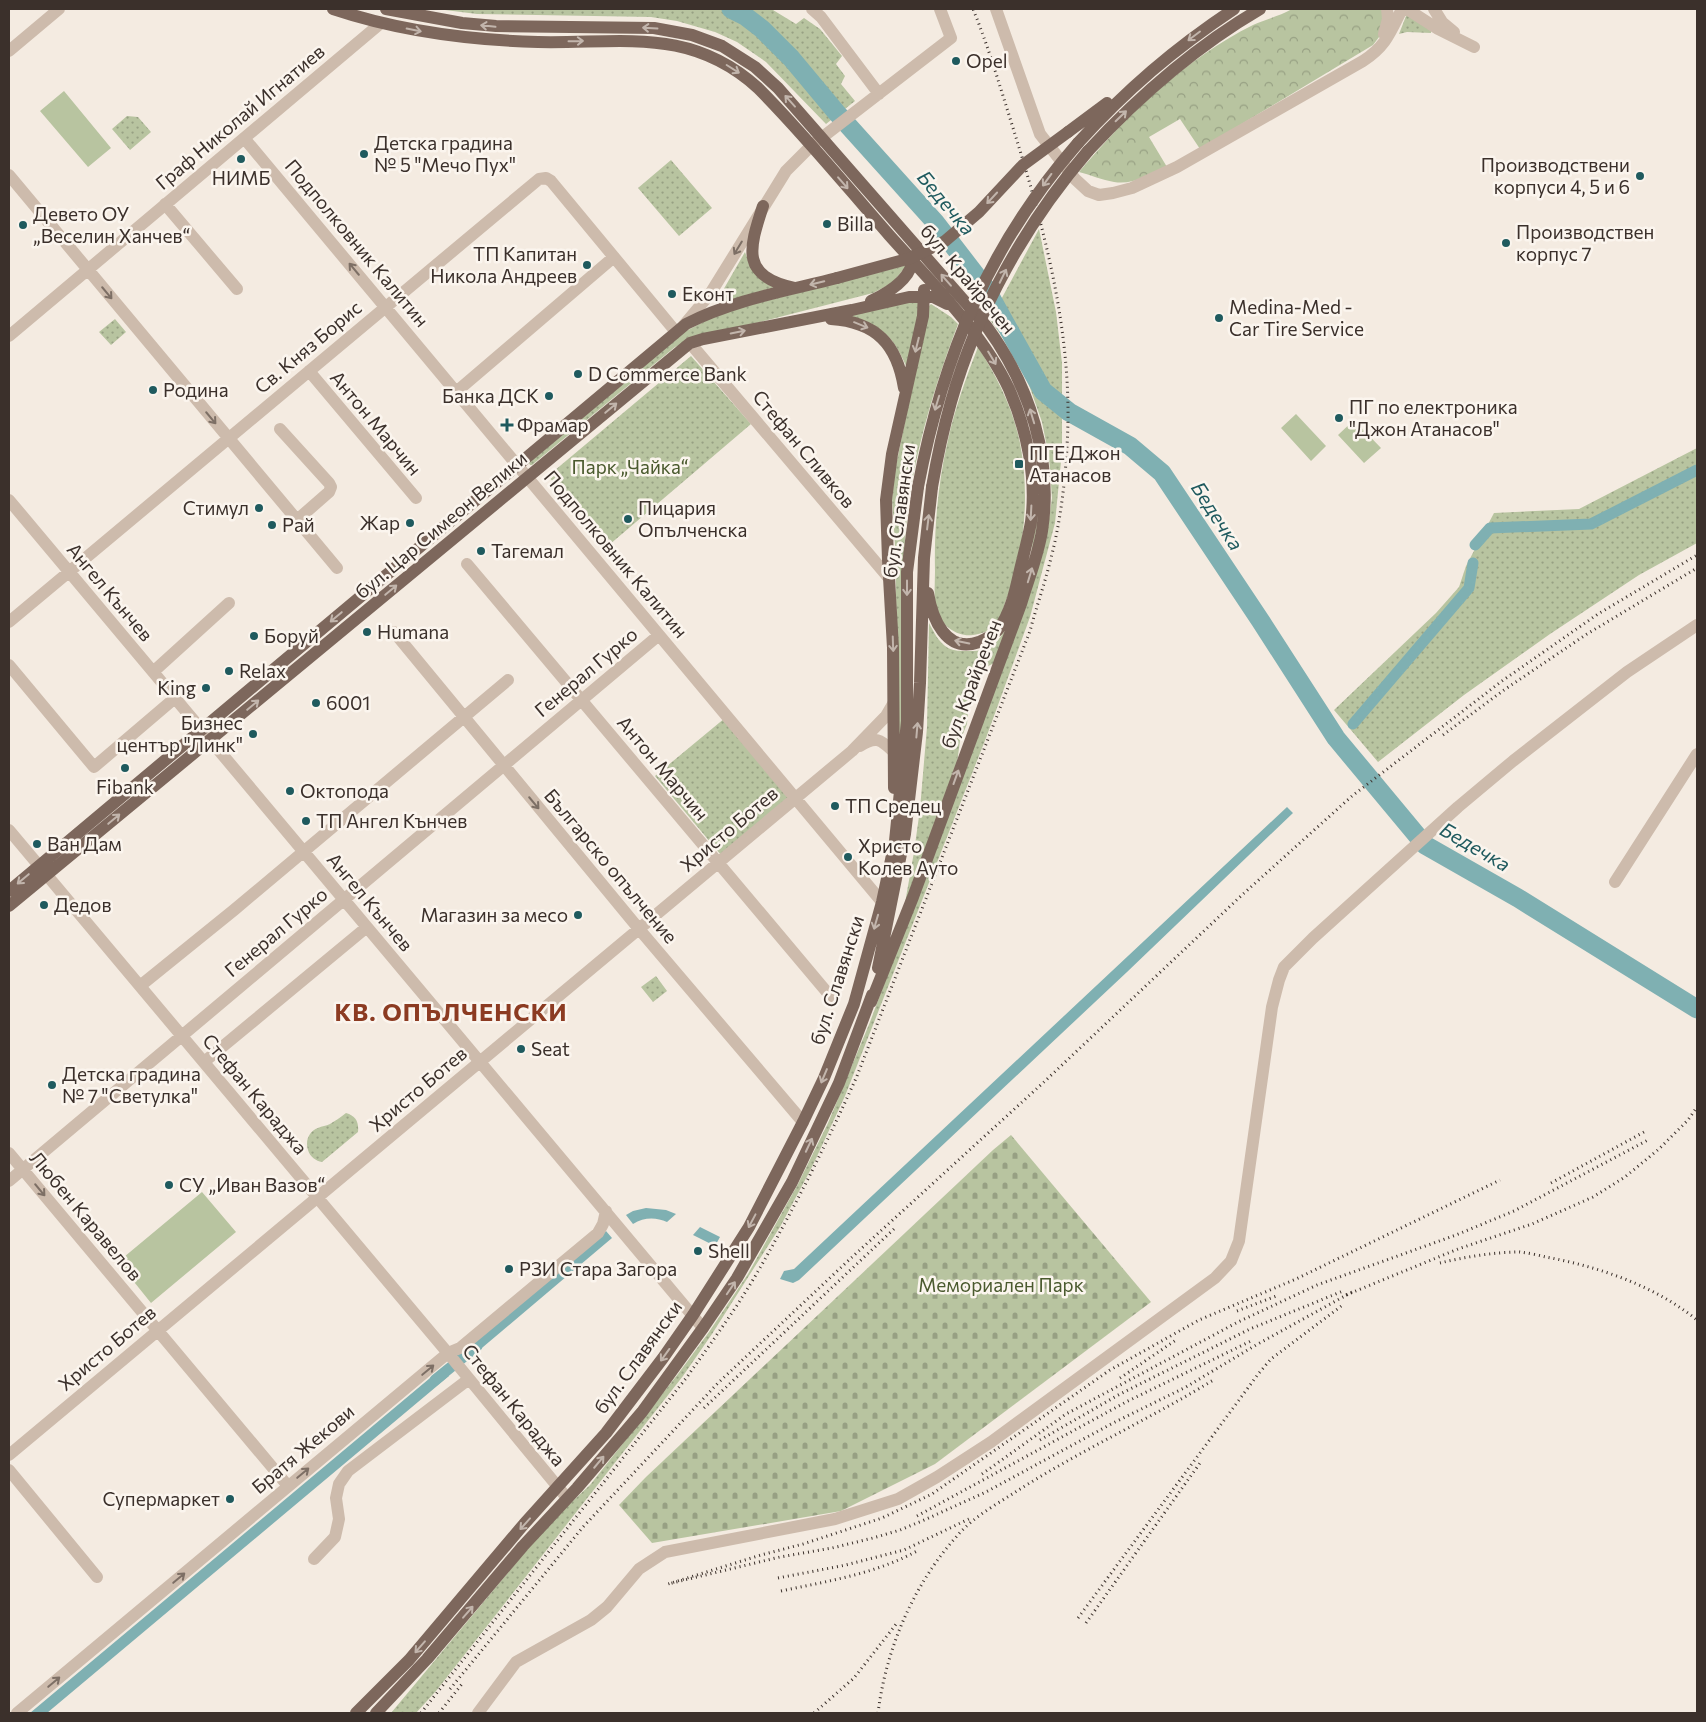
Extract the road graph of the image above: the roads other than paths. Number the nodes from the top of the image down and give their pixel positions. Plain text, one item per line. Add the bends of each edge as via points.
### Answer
1 (59, 9) edge
2 (333, 9) edge
3 (386, 9) edge
4 (812, 9) edge
5 (940, 9) edge
6 (996, 9) edge
7 (1234, 9) edge
8 (1260, 9) edge
9 (1387, 9) edge
10 (1402, 9) edge
11 (1407, 9) edge
12 (1434, 9) edge
13 (381, 23) junction
14 (9, 51) edge
15 (1363, 61) junction
16 (1144, 76) junction
17 (874, 98) junction
18 (244, 138) junction
19 (822, 138) junction
20 (811, 146) junction
21 (1083, 147) junction
22 (9, 175) edge
23 (165, 204) junction
24 (763, 206) junction
25 (912, 241) junction
26 (614, 258) junction
27 (917, 267) junction
28 (88, 269) junction
29 (797, 288) junction
30 (238, 289) dead end
31 (924, 297) junction
32 (951, 306) junction
33 (386, 307) junction
34 (852, 310) junction
35 (813, 317) junction
36 (679, 330) junction
37 (9, 336) edge
38 (690, 343) junction
39 (308, 371) junction
40 (456, 392) junction
41 (905, 393) junction
42 (280, 429) dead end
43 (228, 438) junction
44 (517, 465) junction
45 (528, 477) junction
46 (416, 498) dead end
47 (9, 500) edge
48 (297, 520) junction
49 (924, 558) junction
50 (467, 564) dead end
51 (336, 568) dead end
52 (69, 572) junction
53 (889, 578) junction
54 (359, 598) junction
55 (229, 603) dead end
56 (368, 610) junction
57 (9, 622) edge
58 (1697, 626) edge
59 (394, 632) dead end
60 (659, 635) junction
61 (9, 666) edge
62 (153, 672) junction
63 (508, 680) dead end
64 (175, 698) junction
65 (582, 700) junction
66 (893, 704) junction
67 (463, 717) junction
68 (202, 730) junction
69 (210, 740) junction
70 (852, 751) junction
71 (893, 751) junction
72 (1697, 754) edge
73 (503, 766) junction
74 (796, 798) junction
75 (9, 830) edge
76 (895, 841) junction
77 (304, 852) junction
78 (718, 862) junction
79 (43, 870) junction
80 (1615, 882) dead end
81 (9, 891) edge
82 (344, 900) junction
83 (882, 902) junction
84 (9, 906) edge
85 (367, 927) junction
86 (638, 929) junction
87 (140, 986) junction
88 (831, 997) dead end
89 (871, 1002) junction
90 (182, 1036) junction
91 (204, 1062) junction
92 (480, 1062) junction
93 (803, 1122) junction
94 (9, 1153) edge
95 (22, 1169) junction
96 (9, 1181) edge
97 (317, 1198) junction
98 (606, 1211) junction
99 (693, 1315) junction
100 (703, 1328) junction
101 (158, 1331) junction
102 (450, 1356) junction
103 (469, 1379) junction
104 (9, 1455) edge
105 (9, 1470) edge
106 (288, 1486) junction
107 (558, 1488) junction
108 (567, 1498) junction
109 (314, 1559) dead end
110 (97, 1577) dead end
111 (17, 1713) edge
112 (356, 1713) edge
113 (376, 1713) edge
114 (478, 1713) edge

1 - 14 street
2 - 13 main road, бул. Крайречен
19 -> 3 main road, бул. Крайречен via 755,67 722,46 692,35 654,28 496,26
4 - 17 street via 821,17
5 - 17 street, бул. Цар Симеон Велики via 950,38
6 - 15 street via 1040,134 1076,179 1088,191 1099,195 1132,188 1176,167
7 -> 16 main road
21 -> 8 main road via 1179,64
9 - 15 street via 1383,36
10 - 15 street via 1384,44
11 - 12 street via 1474,47 1442,22
13 - 18 street, Граф Николай Игнатиев
13 -> 20 main road, бул. Крайречен via 460,37 539,42 648,41 695,50 750,80
16 - 21 main road via 1113,105
16 -> 29 main road, бул. Цар Симеон Велики, bridge via 1023,165 979,212 945,241 911,258
17 - 19 street, бул. Цар Симеон Велики
18 - 23 street, Граф Николай Игнатиев
33 -> 18 street, Подполковник Калитин
19 - 20 street, бул. Цар Симеон Велики
19 - 25 main road, бул. Крайречен
20 - 24 street, бул. Цар Симеон Велики via 786,171
20 -> 27 main road, бул. Крайречен
49 -> 21 main road, бул. Славянски, bridge via 938,452 968,351 1008,266
21 -> 76 main road, бул. Славянски, bridge via 1052,174 996,259 962,330 934,415 918,487 907,572 907,721
22 - 28 street
23 - 28 street, Граф Николай Игнатиев
23 - 30 street
24 - 29 main road via 752,241 754,260 771,281
24 -> 36 street, бул. Цар Симеон Велики via 710,294
25 - 27 main road
89 -> 25 main road, бул. Крайречен via 1021,604 1036,556 1044,510 1043,458 1020,380 987,328
26 - 33 street, Св. Княз Борис via 551,181 539,179
26 - 36 street
26 - 40 street
27 - 31 main road
27 - 32 main road, бул. Крайречен
27 - 34 main road via 893,288
28 - 37 street, Граф Николай Игнатиев
28 -> 43 street
29 - 36 main road, бул. Цар Симеон Велики via 716,310
31 - 32 main road, бул. Цар Симеон Велики via 940,299
31 - 34 main road, бул. Цар Симеон Велики
31 -> 41 main road via 923,316
32 -> 49 main road, бул. Крайречен via 983,345 1009,390 1022,425 1032,474 1027,541 1006,617 997,631 973,644 960,644 940,630 930,606
33 - 39 street, Св. Княз Борис
33 - 40 street, Подполковник Калитин
34 - 35 main road, бул. Цар Симеон Велики
38 -> 35 main road, бул. Цар Симеон Велики
35 -> 41 main road via 846,320 875,331 896,356
36 - 44 main road, бул. Цар Симеон Велики
45 -> 38 main road, бул. Цар Симеон Велики
38 - 53 street, Стефан Сливков
39 - 43 street, Св. Княз Борис
39 - 46 street, Антон Марчин
40 - 44 street, Подполковник Калитин
41 - 53 main road via 886,500
42 - 48 street via 331,488
43 - 48 street
43 - 52 street, Св. Княз Борис
44 - 45 street, Подполковник Калитин
44 - 54 main road, бул. Цар Симеон Велики
56 -> 45 main road, бул. Цар Симеон Велики
45 - 60 street, Подполковник Калитин
47 - 52 street, Ангел Кънчев
48 - 51 street
89 -> 49 main road, бул. Славянски via 905,834 917,732
50 - 65 street, Антон Марчин
52 - 57 street, Св. Княз Борис
52 - 62 street, Ангел Кънчев
53 -> 66 main road
54 - 56 main road
54 -> 68 main road, бул. Цар Симеон Велики
55 - 62 street
69 -> 56 main road, бул. Цар Симеон Велики
58 - 114 street via 1627,672 1458,807 1284,967 1272,1007 1239,1241 1231,1261 1215,1278 991,1442 898,1499 834,1519 665,1552 652,1559 591,1620 516,1662
59 - 67 street, Българско опълчение
60 - 65 street, Генерал Гурко
60 - 74 street, Подполковник Калитин
61 - 64 street via 94,767
62 - 64 street, Ангел Кънчев
63 - 67 street
64 - 68 street, Ангел Кънчев
65 - 73 street, Генерал Гурко
65 - 78 street, Антон Марчин
66 - 70 street, Христо Ботев via 886,716
66 - 71 main road
67 - 73 street, Българско опълчение
67 - 77 street
68 - 69 street, Ангел Кънчев
68 - 79 main road, бул. Цар Симеон Велики
69 - 77 street, Ангел Кънчев
79 -> 69 main road, бул. Цар Симеон Велики
70 - 71 street, Христо Ботев via 876,739
70 - 74 street, Христо Ботев
71 - 76 main road
72 - 80 street
73 - 82 street, Генерал Гурко
73 -> 86 street, Българско опълчение
74 - 78 street, Христо Ботев
74 - 83 street, Подполковник Калитин
75 - 79 street, Стефан Караджа
76 - 83 main road, бул. Славянски
77 - 82 street, Ангел Кънчев
77 - 87 street
78 - 86 street, Христо Ботев
78 - 88 street, Антон Марчин
79 -> 81 main road, бул. Цар Симеон Велики
79 - 84 main road, бул. Цар Симеон Велики
79 - 87 street, Стефан Караджа
82 - 85 street, Ангел Кънчев
82 - 90 street, Генерал Гурко
83 -> 93 main road, бул. Славянски via 854,1004
85 - 91 street
85 - 92 street, Ангел Кънчев
86 - 92 street, Христо Ботев
86 - 93 street, Българско опълчение
87 - 90 street, Стефан Караджа
100 -> 89 main road, бул. Славянски via 737,1278 792,1182 839,1083
90 - 91 street, Стефан Караджа
90 - 95 street, Генерал Гурко
91 - 97 street, Стефан Караджа
92 - 97 street, Христо Ботев
92 - 98 street, Ангел Кънчев
93 -> 99 main road, бул. Славянски via 749,1227
94 - 95 street, Любен Каравелов
95 - 96 street, Генерал Гурко
95 -> 101 street, Любен Каравелов
97 - 101 street, Христо Ботев
97 - 102 street, Стефан Караджа
98 - 99 street, Ангел Кънчев
98 - 102 street, Братя Жекови via 598,1233
99 - 100 street, Ангел Кънчев
99 -> 107 main road, бул. Славянски via 606,1433
108 -> 100 main road, бул. Славянски via 642,1412
101 - 104 street, Христо Ботев
101 - 106 street, Любен Каравелов
102 - 103 street, Стефан Караджа
106 -> 102 street, Братя Жекови
103 - 107 street, Стефан Караджа
103 - 109 street via 348,1471 339,1484 336,1498 339,1519 335,1537
105 - 110 street
111 -> 106 street, Братя Жекови
107 - 108 street, Стефан Караджа
107 -> 112 main road, бул. Славянски via 409,1660
113 -> 108 main road, бул. Славянски via 411,1678

